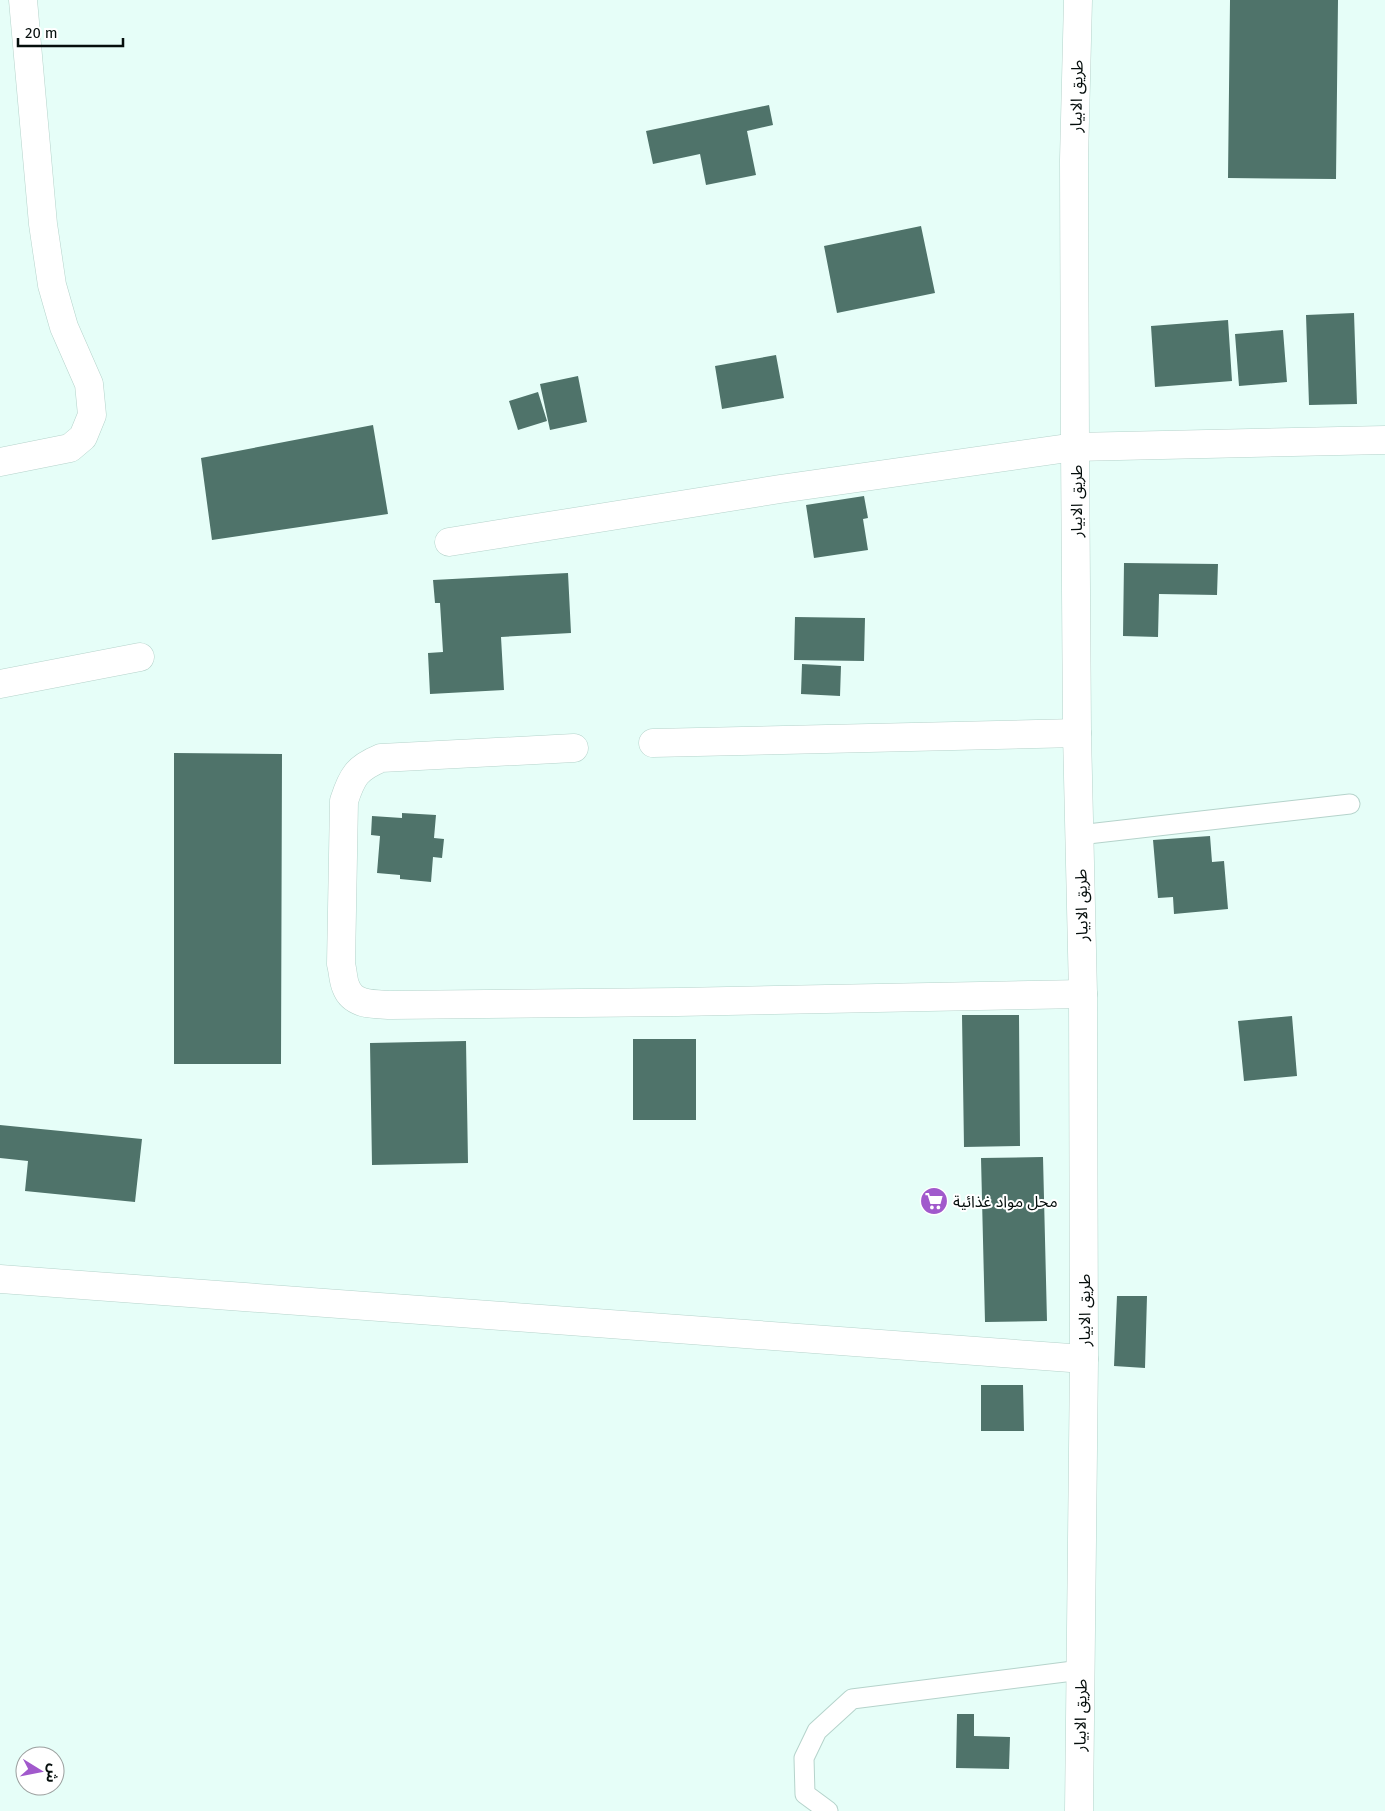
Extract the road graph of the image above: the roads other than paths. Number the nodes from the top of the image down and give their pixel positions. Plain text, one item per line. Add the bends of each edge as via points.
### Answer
1 (22, 0) edge
2 (1078, 0) edge
3 (1385, 440) edge
4 (1075, 447) junction
5 (0, 462) edge
6 (449, 542) dead end
7 (140, 657) dead end
8 (0, 684) edge
9 (1077, 733) junction
10 (653, 743) dead end
11 (574, 748) dead end
12 (1350, 804) dead end
13 (1079, 835) junction
14 (1083, 994) junction
15 (0, 1279) edge
16 (1084, 1359) junction
17 (1081, 1670) junction
18 (828, 1811) edge
19 (1079, 1811) edge

1 - 5 street via 43,224 52,285 64,327 89,384 92,414 83,437 70,448
2 - 4 street, طريق الابيار via 1074,160
3 - 4 street
4 - 6 street via 780,489
4 - 9 street, طريق الابيار
7 - 8 street
9 - 10 street
9 - 13 street, طريق الابيار
11 - 14 street via 381,758 365,764 357,773 344,801 341,964 346,988 354,999 370,1004 401,1004
12 - 13 lane
13 - 14 street, طريق الابيار
14 - 16 street, طريق الابيار
15 - 16 street
16 - 17 street, طريق الابيار
17 - 18 lane via 852,1699 817,1731 804,1758 805,1794
17 - 19 street, طريق الابيار

